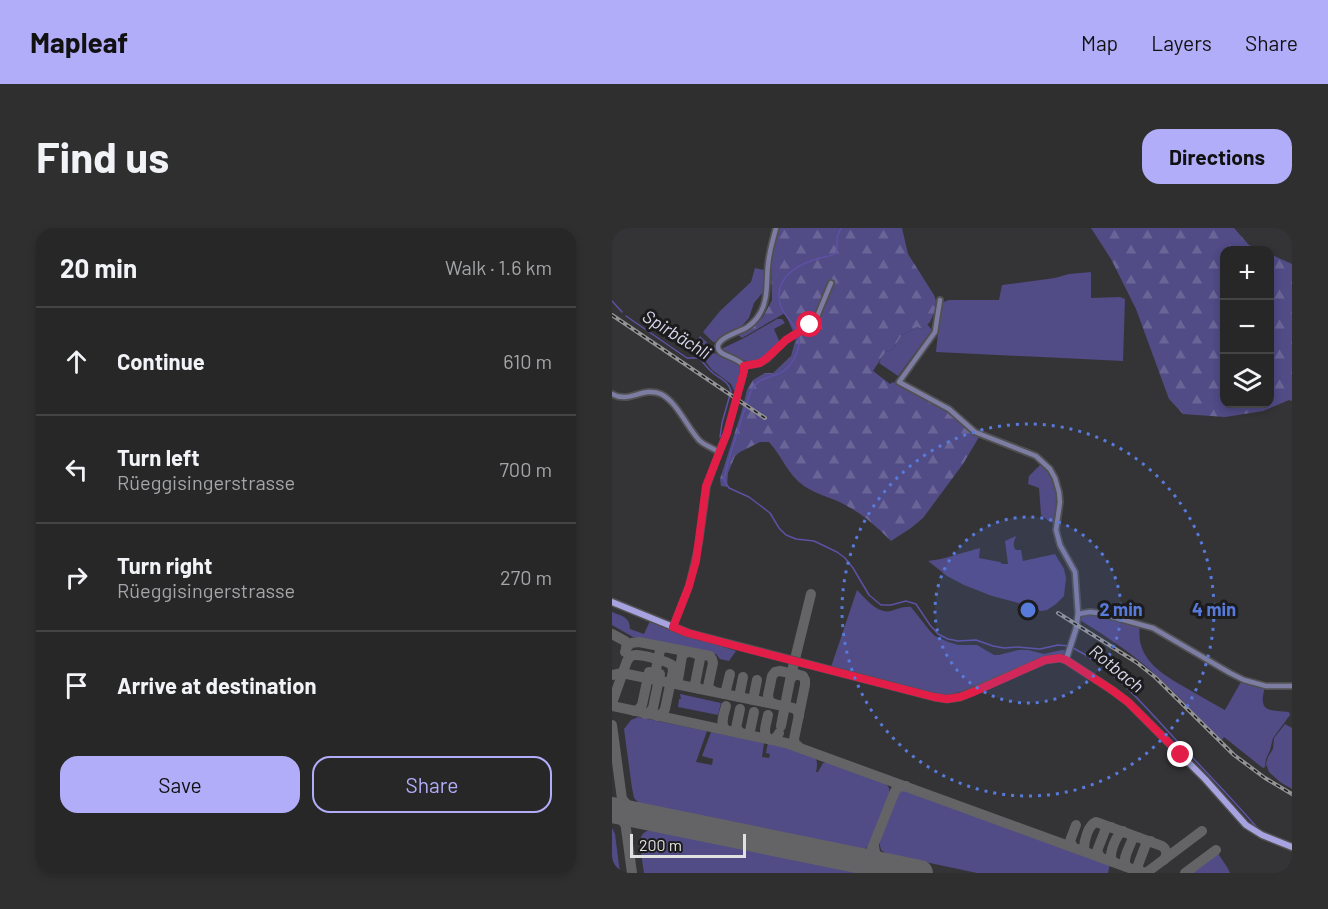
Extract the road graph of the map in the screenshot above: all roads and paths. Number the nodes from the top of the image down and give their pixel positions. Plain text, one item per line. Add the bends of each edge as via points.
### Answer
1 (776, 228) edge
2 (831, 284) dead end
3 (940, 300) dead end
4 (744, 366) junction
5 (612, 394) edge
6 (719, 452) junction
7 (612, 602) edge
8 (1078, 614) junction
9 (673, 627) junction
10 (1066, 660) junction
11 (1292, 686) edge
12 (1292, 847) edge

1 - 4 street via 763,309 751,324 718,344 719,351
2 - 4 street via 812,324 793,334 760,363
3 - 8 street via 935,332 899,382 949,409 975,432 1036,456 1050,469 1060,502 1056,531 1075,572
4 - 6 street
5 - 6 street via 626,398 647,391 659,393 700,441
6 - 9 street via 706,486 689,586
7 - 9 main road
8 - 10 street
8 - 11 street via 1098,613 1153,628 1244,680 1266,686
9 - 10 main road via 947,699 971,693 1045,660
10 - 12 main road via 1128,702 1252,830

